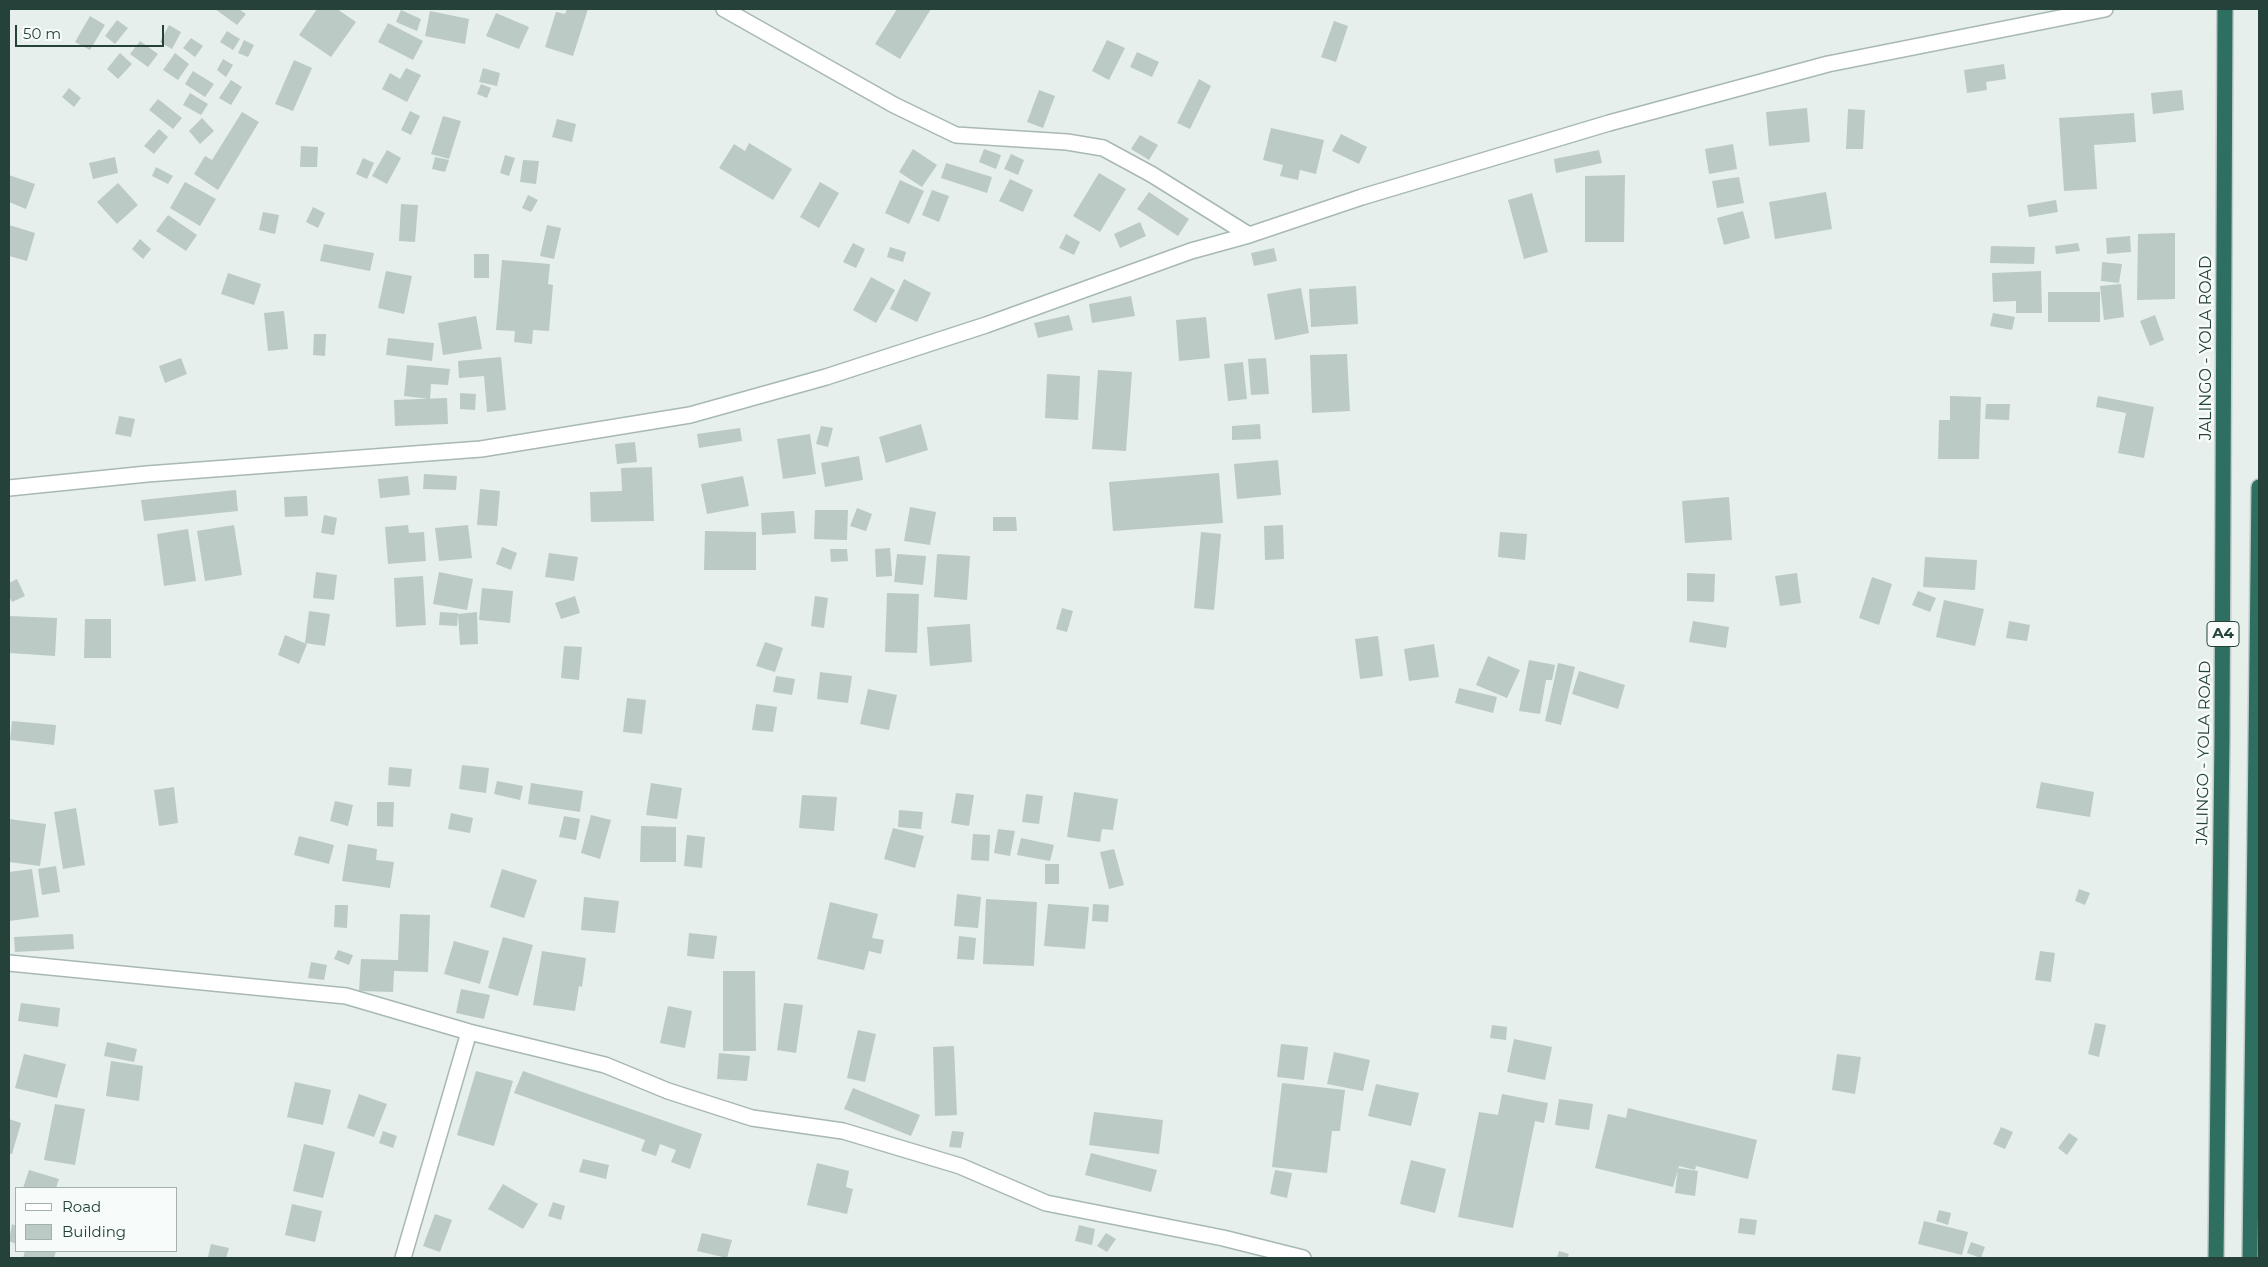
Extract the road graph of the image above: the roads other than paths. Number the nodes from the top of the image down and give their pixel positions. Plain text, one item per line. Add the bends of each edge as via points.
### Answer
1 (724, 9) edge
2 (2105, 9) edge
3 (2225, 9) edge
4 (1249, 235) junction
5 (2259, 487) edge
6 (9, 488) edge
7 (9, 963) edge
8 (469, 1032) junction
9 (403, 1258) edge
10 (1303, 1258) edge
11 (2216, 1258) edge
12 (2250, 1258) edge

1 - 4 street via 894,105 956,135 1067,142 1103,148
2 - 4 street via 1800,72 1609,122
3 - 11 highway, JALINGO - YOLA ROAD / A4
4 - 6 street via 1191,251 826,377 690,415 481,448
5 - 12 highway, A4
7 - 8 street via 346,996
8 - 9 street
8 - 10 street via 605,1065 668,1091 752,1118 843,1131 960,1166 1046,1203 1223,1238

